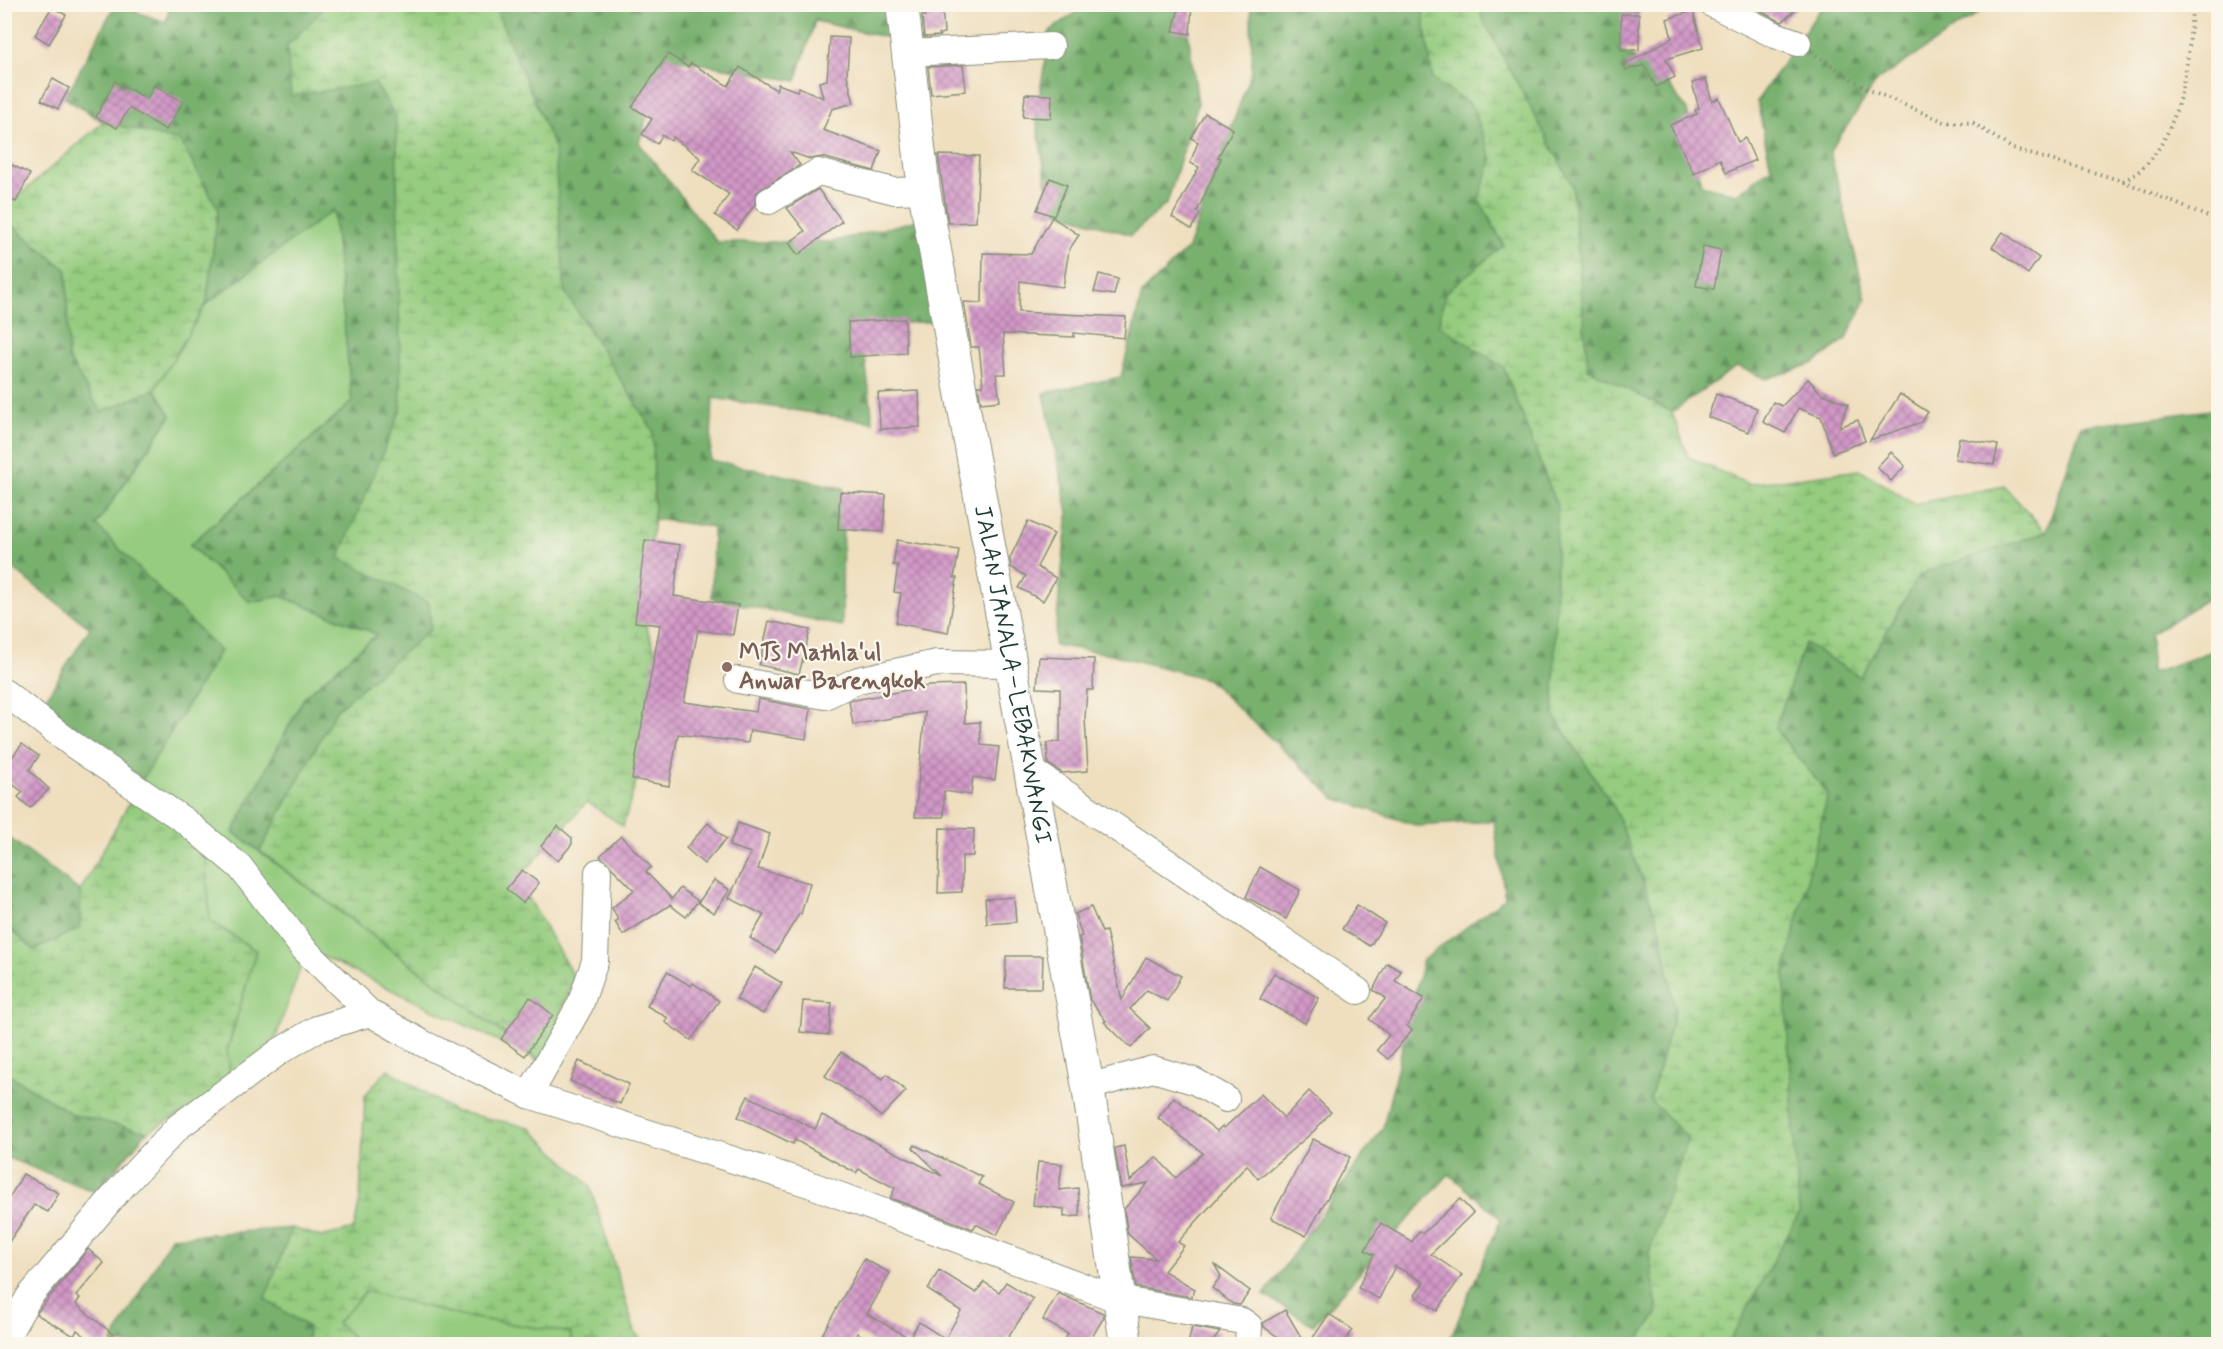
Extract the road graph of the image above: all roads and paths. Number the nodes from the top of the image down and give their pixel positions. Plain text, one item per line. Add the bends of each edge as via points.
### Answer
1 (902, 4) edge
2 (1712, 4) edge
3 (2192, 4) edge
4 (1798, 43) joint
5 (1051, 46) dead end
6 (909, 53) junction
7 (2123, 181) junction
8 (924, 190) junction
9 (769, 201) dead end
10 (2218, 221) edge
11 (1010, 664) junction
12 (738, 680) dead end
13 (4, 692) edge
14 (1028, 768) junction
15 (598, 872) dead end
16 (1358, 991) dead end
17 (370, 1013) junction
18 (1088, 1087) junction
19 (529, 1095) junction
20 (1226, 1099) dead end
21 (1117, 1299) junction
22 (4, 1341) edge
23 (1126, 1344) edge
24 (1248, 1344) edge

1 - 6 main road, JALAN JANALA–LEBAKWANGI
2 - 4 street
3 - 7 path via 2180,98 2168,132 2139,173
4 - 7 path via 1864,88 1945,122 1973,123 2013,149
5 - 6 street
6 - 8 main road, JALAN JANALA–LEBAKWANGI
7 - 10 path
8 - 9 street via 894,190 818,172
8 - 11 main road, JALAN JANALA–LEBAKWANGI
11 - 12 street via 937,663 858,680 825,696
11 - 14 main road, JALAN JANALA–LEBAKWANGI
13 - 17 street via 185,821 240,867 303,948
14 - 16 street
14 - 18 main road, JALAN JANALA–LEBAKWANGI
15 - 19 street via 595,961 580,1005
17 - 19 street via 422,1044
17 - 22 street via 317,1029 280,1051 178,1127 28,1297
18 - 20 street via 1162,1069
18 - 21 main road, JALAN JANALA–LEBAKWANGI
19 - 21 street via 809,1184
21 - 23 main road, JALAN JANALA–LEBAKWANGI
21 - 24 street via 1242,1321 1249,1326

